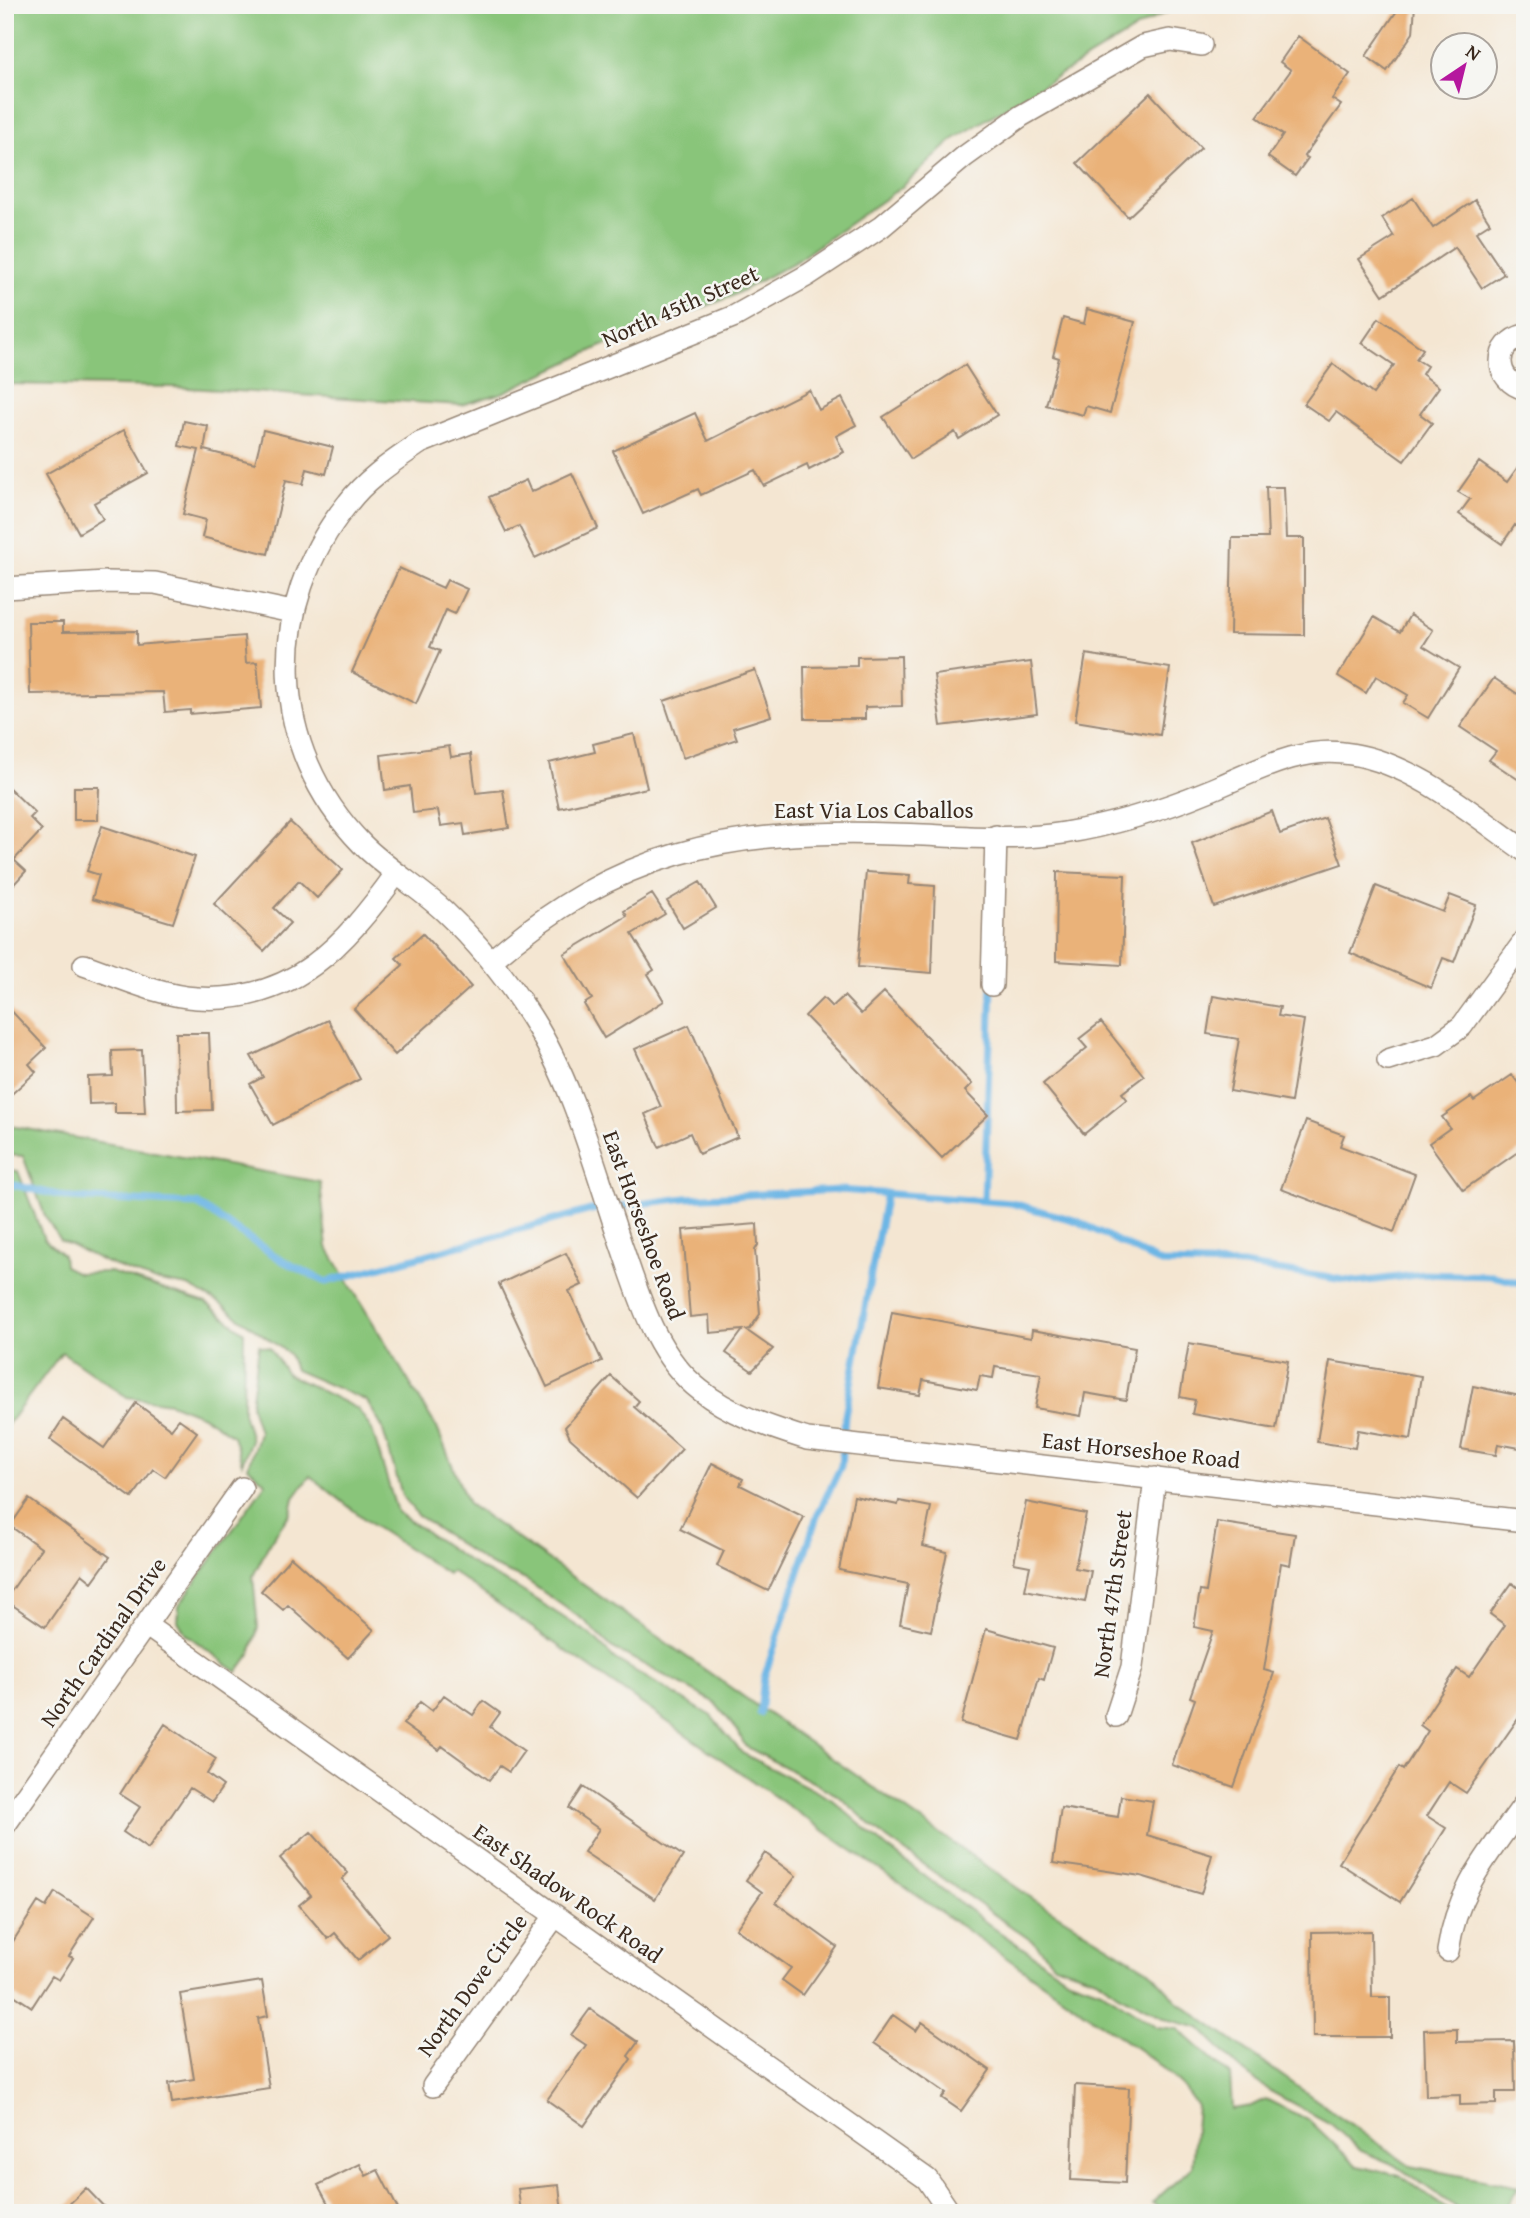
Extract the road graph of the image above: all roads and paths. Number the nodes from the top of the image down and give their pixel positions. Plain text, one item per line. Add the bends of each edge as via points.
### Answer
1 (1201, 45) dead end
2 (1525, 335) edge
3 (1525, 388) edge
4 (5, 588) edge
5 (292, 612) junction
6 (996, 836) junction
7 (1525, 851) edge
8 (396, 874) junction
9 (1525, 940) edge
10 (491, 961) junction
11 (84, 965) dead end
12 (992, 985) dead end
13 (1388, 1059) dead end
14 (1155, 1478) junction
15 (242, 1488) dead end
16 (1525, 1521) edge
17 (147, 1626) junction
18 (1116, 1716) dead end
19 (1525, 1803) edge
20 (5, 1825) edge
21 (555, 1916) junction
22 (1448, 1951) dead end
23 (433, 2086) dead end
24 (950, 2213) edge

1 - 5 street, North 45th Street via 1171,40 1143,46 1021,116 881,227 735,316 420,443 380,470 349,500 306,569
2 - 3 street via 1508,342 1500,357 1508,381
4 - 5 street via 155,583
5 - 8 street, East Horseshoe Road via 289,692 304,755 332,808 362,844
6 - 7 street, East Via Los Caballos via 1062,833 1119,821 1209,791 1265,765 1327,752 1389,764 1430,786
6 - 10 street, East Via Los Caballos via 824,832 749,837 696,847 641,866 564,904
6 - 12 street, East Via Los Caballos
8 - 10 street, East Horseshoe Road via 443,911
8 - 11 street via 343,942 299,975 271,989 197,999
9 - 13 street via 1462,1026 1436,1045
10 - 14 street, East Horseshoe Road via 548,1048 649,1324 698,1389 736,1413 807,1440
14 - 16 street, East Horseshoe Road
14 - 18 street, North 47th Street via 1132,1667
15 - 17 street, North Cardinal Drive
17 - 20 street, North Cardinal Drive
17 - 21 street, East Shadow Rock Road
19 - 22 street via 1464,1890
21 - 23 street, North Dove Circle
21 - 24 street, East Shadow Rock Road via 927,2179

